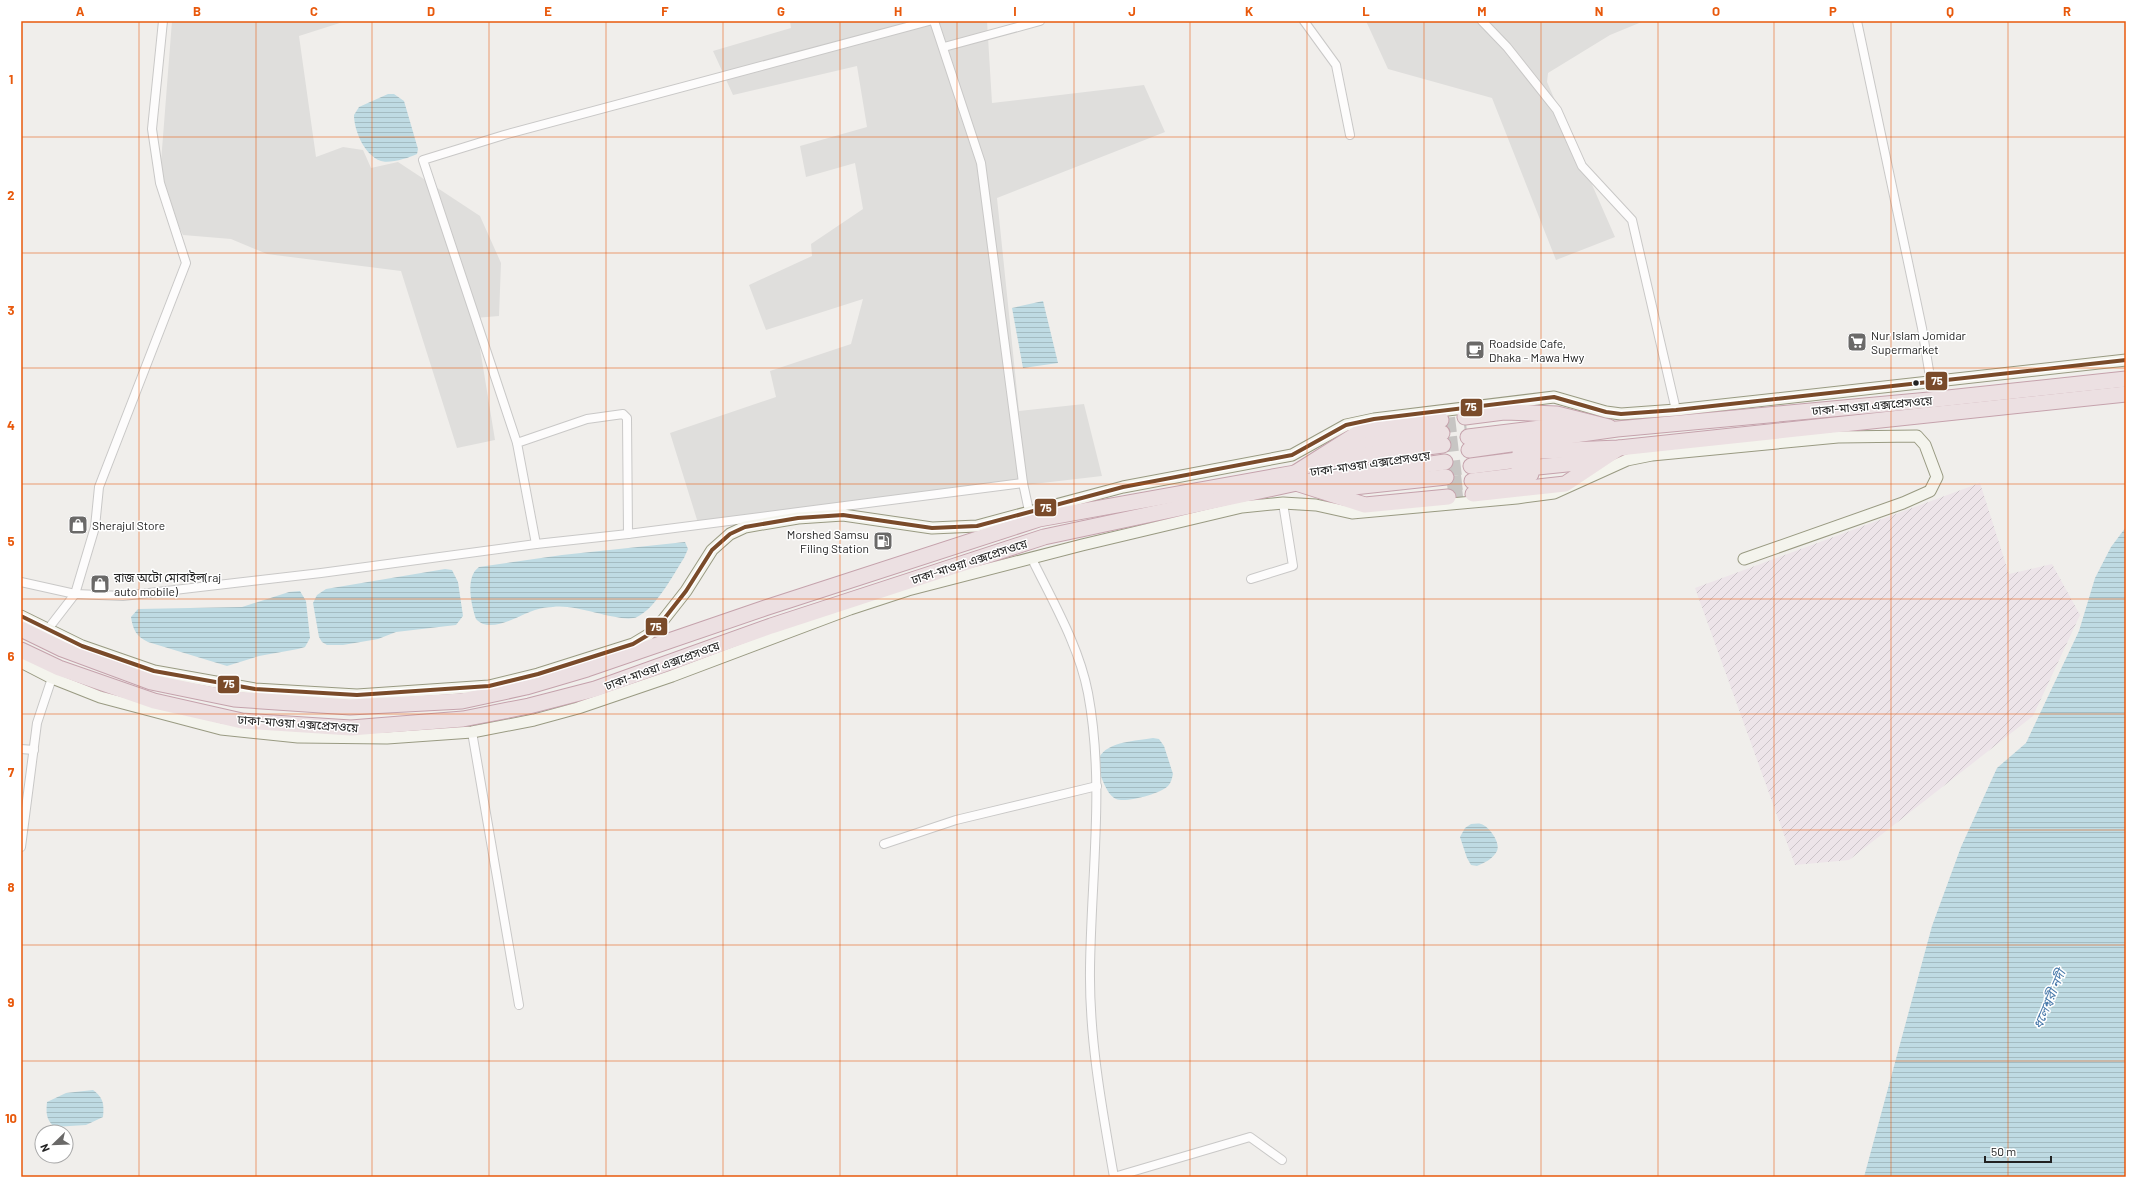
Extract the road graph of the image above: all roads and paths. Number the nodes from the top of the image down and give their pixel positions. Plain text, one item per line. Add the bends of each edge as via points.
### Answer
1 (163, 21) edge
2 (929, 21) edge
3 (934, 21) edge
4 (1040, 21) edge
5 (1304, 21) edge
6 (1482, 21) edge
7 (1857, 21) edge
8 (944, 46) junction
9 (1350, 135) dead end
10 (2126, 360) edge
11 (2126, 379) edge
12 (1931, 383) junction
13 (2126, 394) edge
14 (1676, 410) junction
15 (1588, 422) junction
16 (1617, 429) junction
17 (517, 443) junction
18 (1469, 455) junction
19 (1319, 458) junction
20 (1444, 458) junction
21 (1599, 461) junction
22 (1023, 483) junction
23 (1305, 483) junction
24 (1283, 503) junction
25 (1030, 511) junction
26 (628, 534) junction
27 (536, 544) junction
28 (1032, 559) junction
29 (1744, 559) dead end
30 (1251, 579) dead end
31 (21, 582) edge
32 (76, 594) junction
33 (21, 616) edge
34 (21, 629) edge
35 (48, 629) junction
36 (21, 650) edge
37 (21, 662) edge
38 (52, 678) junction
39 (472, 732) junction
40 (21, 749) edge
41 (34, 750) junction
42 (1097, 786) junction
43 (884, 844) dead end
44 (21, 847) edge
45 (519, 1005) dead end
46 (1282, 1160) dead end
47 (1114, 1177) edge

1 - 32 street via 152,128 160,183 186,263 98,487 95,527
2 - 17 street via 504,135 423,160
3 - 8 street
4 - 8 street
5 - 9 street via 1336,65
6 - 14 street via 1507,46 1557,110 1582,166 1632,220
7 - 12 street via 1922,328
8 - 22 street via 981,164
10 - 12 street
11 - 16 highway, ঢাকা-মাওয়া এক্সপ্রেসওয়ে
12 - 14 street
13 - 21 highway, ঢাকা-মাওয়া এক্সপ্রেসওয়ে
14 - 25 street via 1621,414 1554,397 1374,419 1346,425 1292,455 1123,487
15 - 16 highway, ঢাকা-মাওয়া এক্সপ্রেসওয়ে
15 - 18 highway, ঢাকা-মাওয়া এক্সপ্রেসওয়ে
15 - 18 highway, ঢাকা-মাওয়া এক্সপ্রেসওয়ে
15 - 18 highway, ঢাকা-মাওয়া এক্সপ্রেসওয়ে via 1557,414 1504,412
16 - 18 highway, ঢাকা-মাওয়া এক্সপ্রেসওয়ে
17 - 26 street via 587,419 626,416
17 - 27 street
18 - 21 highway, ঢাকা-মাওয়া এক্সপ্রেসওয়ে
18 - 21 highway, ঢাকা-মাওয়া এক্সপ্রেসওয়ে
18 - 21 highway, ঢাকা-মাওয়া এক্সপ্রেসওয়ে via 1536,450
19 - 20 highway, ঢাকা-মাওয়া এক্সপ্রেসওয়ে
19 - 20 highway, ঢাকা-মাওয়া এক্সপ্রেসওয়ে via 1346,440
19 - 23 highway, ঢাকা-মাওয়া এক্সপ্রেসওয়ে
20 - 23 highway, ঢাকা-মাওয়া এক্সপ্রেসওয়ে
20 - 23 highway, ঢাকা-মাওয়া এক্সপ্রেসওয়ে
20 - 23 highway, ঢাকা-মাওয়া এক্সপ্রেসওয়ে via 1344,498
22 - 25 street
22 - 26 street
23 - 34 highway, ঢাকা-মাওয়া এক্সপ্রেসওয়ে via 1039,519 772,605 587,669 526,687 462,701 350,707 234,699 151,682 62,649
23 - 36 highway, ঢাকা-মাওয়া এক্সপ্রেসওয়ে via 1044,537 771,626 595,689 463,719 351,728 242,721 154,701 59,668
24 - 28 street via 1242,507
24 - 29 street via 1316,505 1352,513 1390,511 1554,493 1627,460 1652,455 1838,437 1917,436 1925,445 1937,477 1930,491
24 - 30 street via 1293,566
25 - 35 street via 1004,520 958,528 932,528 843,515 798,518 744,527 730,534 712,550 668,614 648,635 632,644 538,674 489,686 357,695 255,689 154,671 82,646
26 - 27 street
27 - 32 street via 123,596
28 - 39 street via 908,590 850,608 679,673 578,708
28 - 42 street via 1073,643 1088,693
31 - 32 street
32 - 35 street
33 - 35 street
37 - 38 street
38 - 39 street via 100,697 221,729 313,738 387,738
38 - 41 street via 37,723
39 - 45 street
40 - 41 street
41 - 44 street
42 - 43 street via 956,820
42 - 47 street via 1090,970 1091,1019
46 - 47 street via 1250,1137

